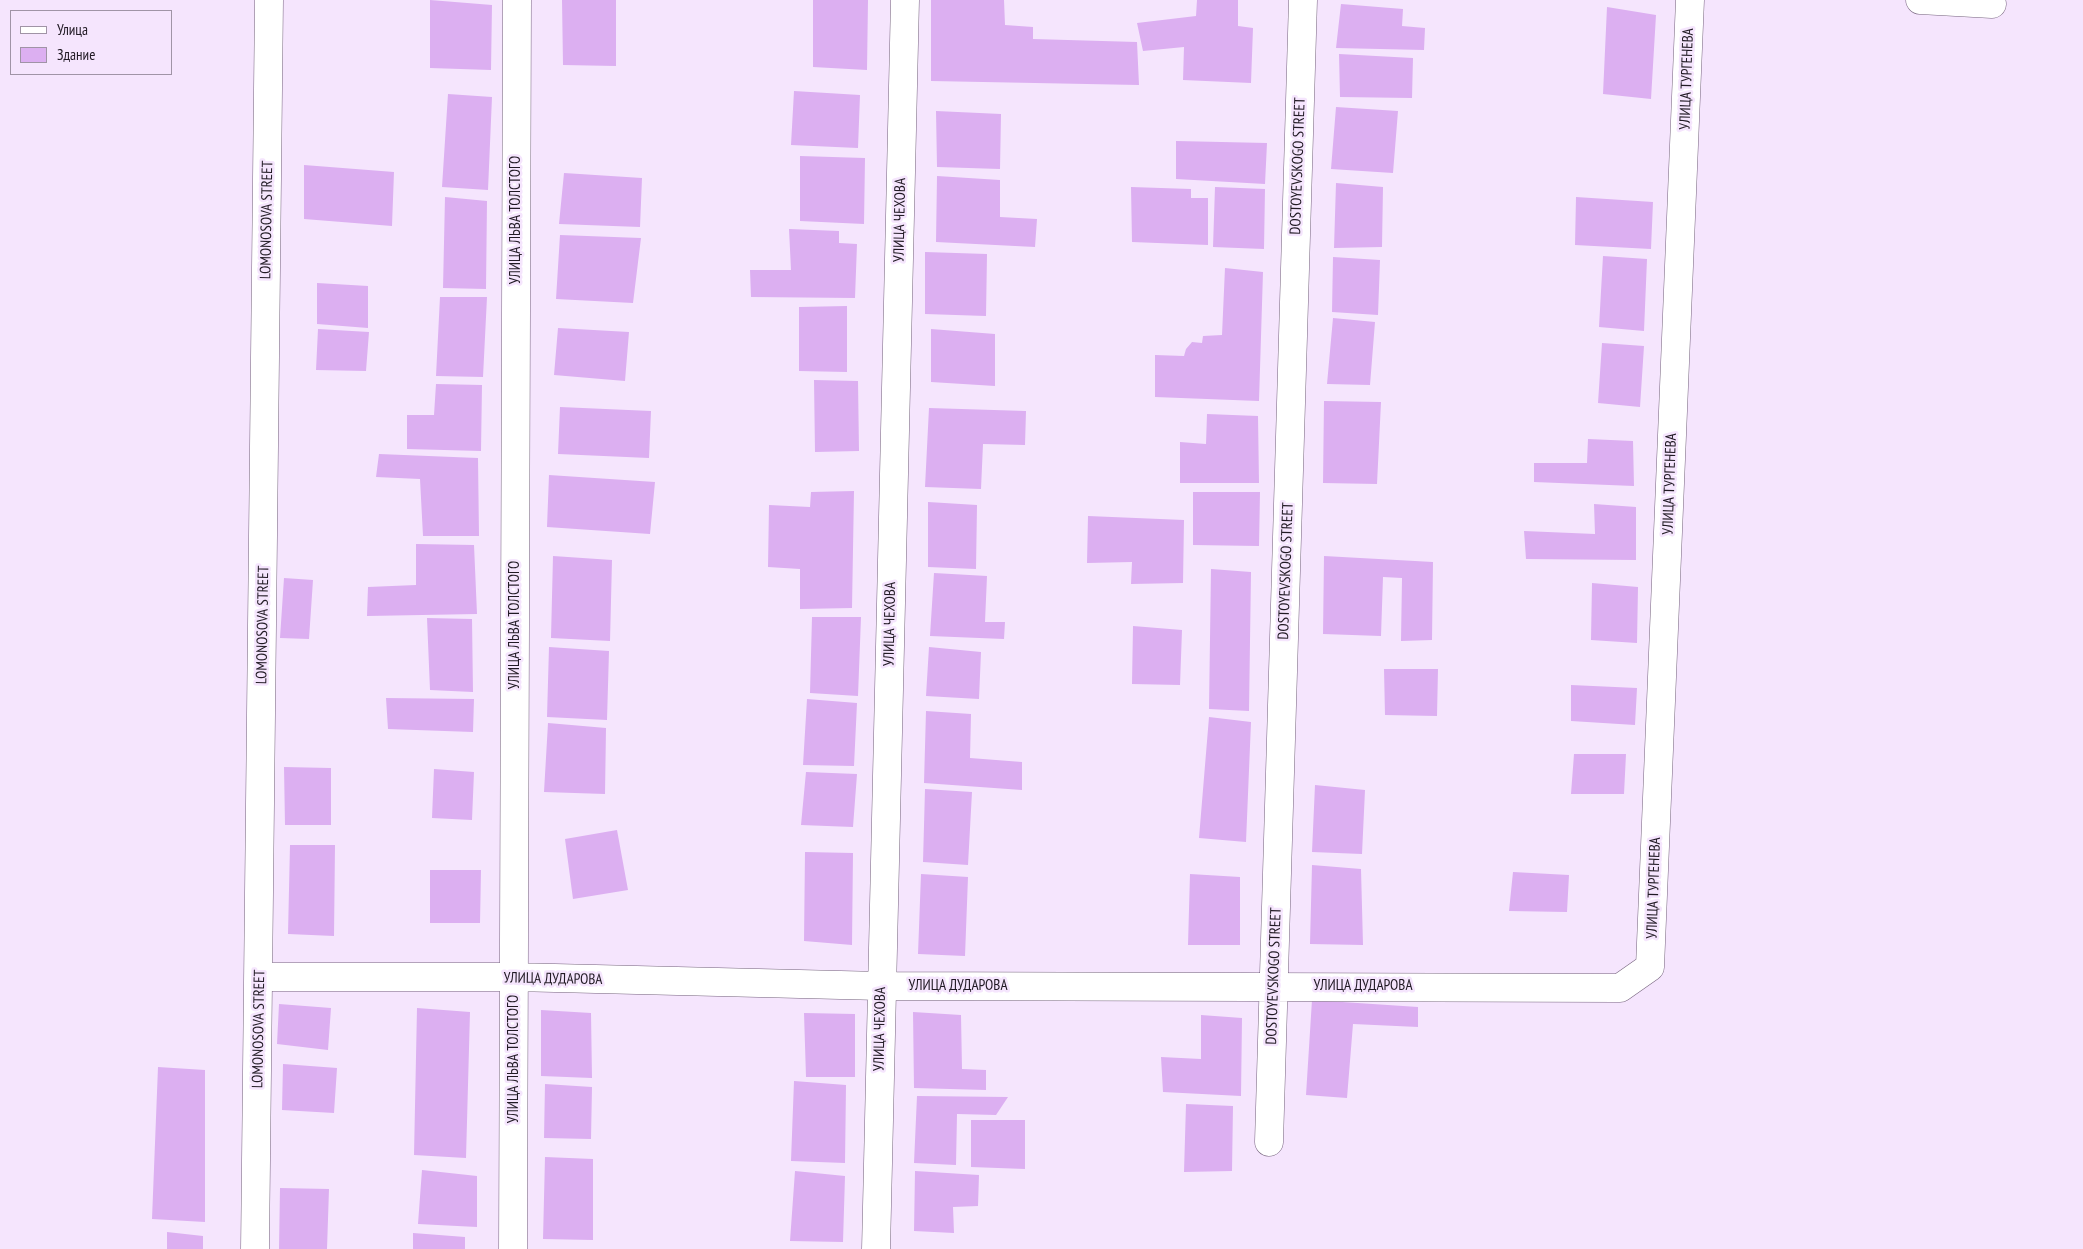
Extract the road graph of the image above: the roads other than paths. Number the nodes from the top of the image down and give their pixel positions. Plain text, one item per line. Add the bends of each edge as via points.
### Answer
1 (269, 0) edge
2 (517, 0) edge
3 (905, 0) edge
4 (1303, 0) edge
5 (1690, 0) edge
6 (1920, 0) edge
7 (1992, 4) dead end
8 (1650, 967) joint
9 (260, 977) junction
10 (514, 978) junction
11 (1274, 985) junction
12 (881, 986) junction
13 (1270, 1142) dead end
14 (255, 1249) edge
15 (513, 1249) edge
16 (876, 1249) edge

1 - 9 street, LOMONOSOVA STREET
2 - 10 street, УЛИЦА ЛЬВА ТОЛСТОГО
3 - 12 street, УЛИЦА ЧЕХОВА
4 - 11 street, DOSTOYEVSKOGO STREET
5 - 8 street, УЛИЦА ТУРГЕНЕВА
6 - 7 street
8 - 11 street, УЛИЦА ДУДАРОВА via 1620,988
9 - 10 street, УЛИЦА ДУДАРОВА
9 - 14 street, LOMONOSOVA STREET
10 - 12 street, УЛИЦА ДУДАРОВА
10 - 15 street, УЛИЦА ЛЬВА ТОЛСТОГО
11 - 12 street, УЛИЦА ДУДАРОВА
11 - 13 street, DOSTOYEVSKOGO STREET
12 - 16 street, УЛИЦА ЧЕХОВА

